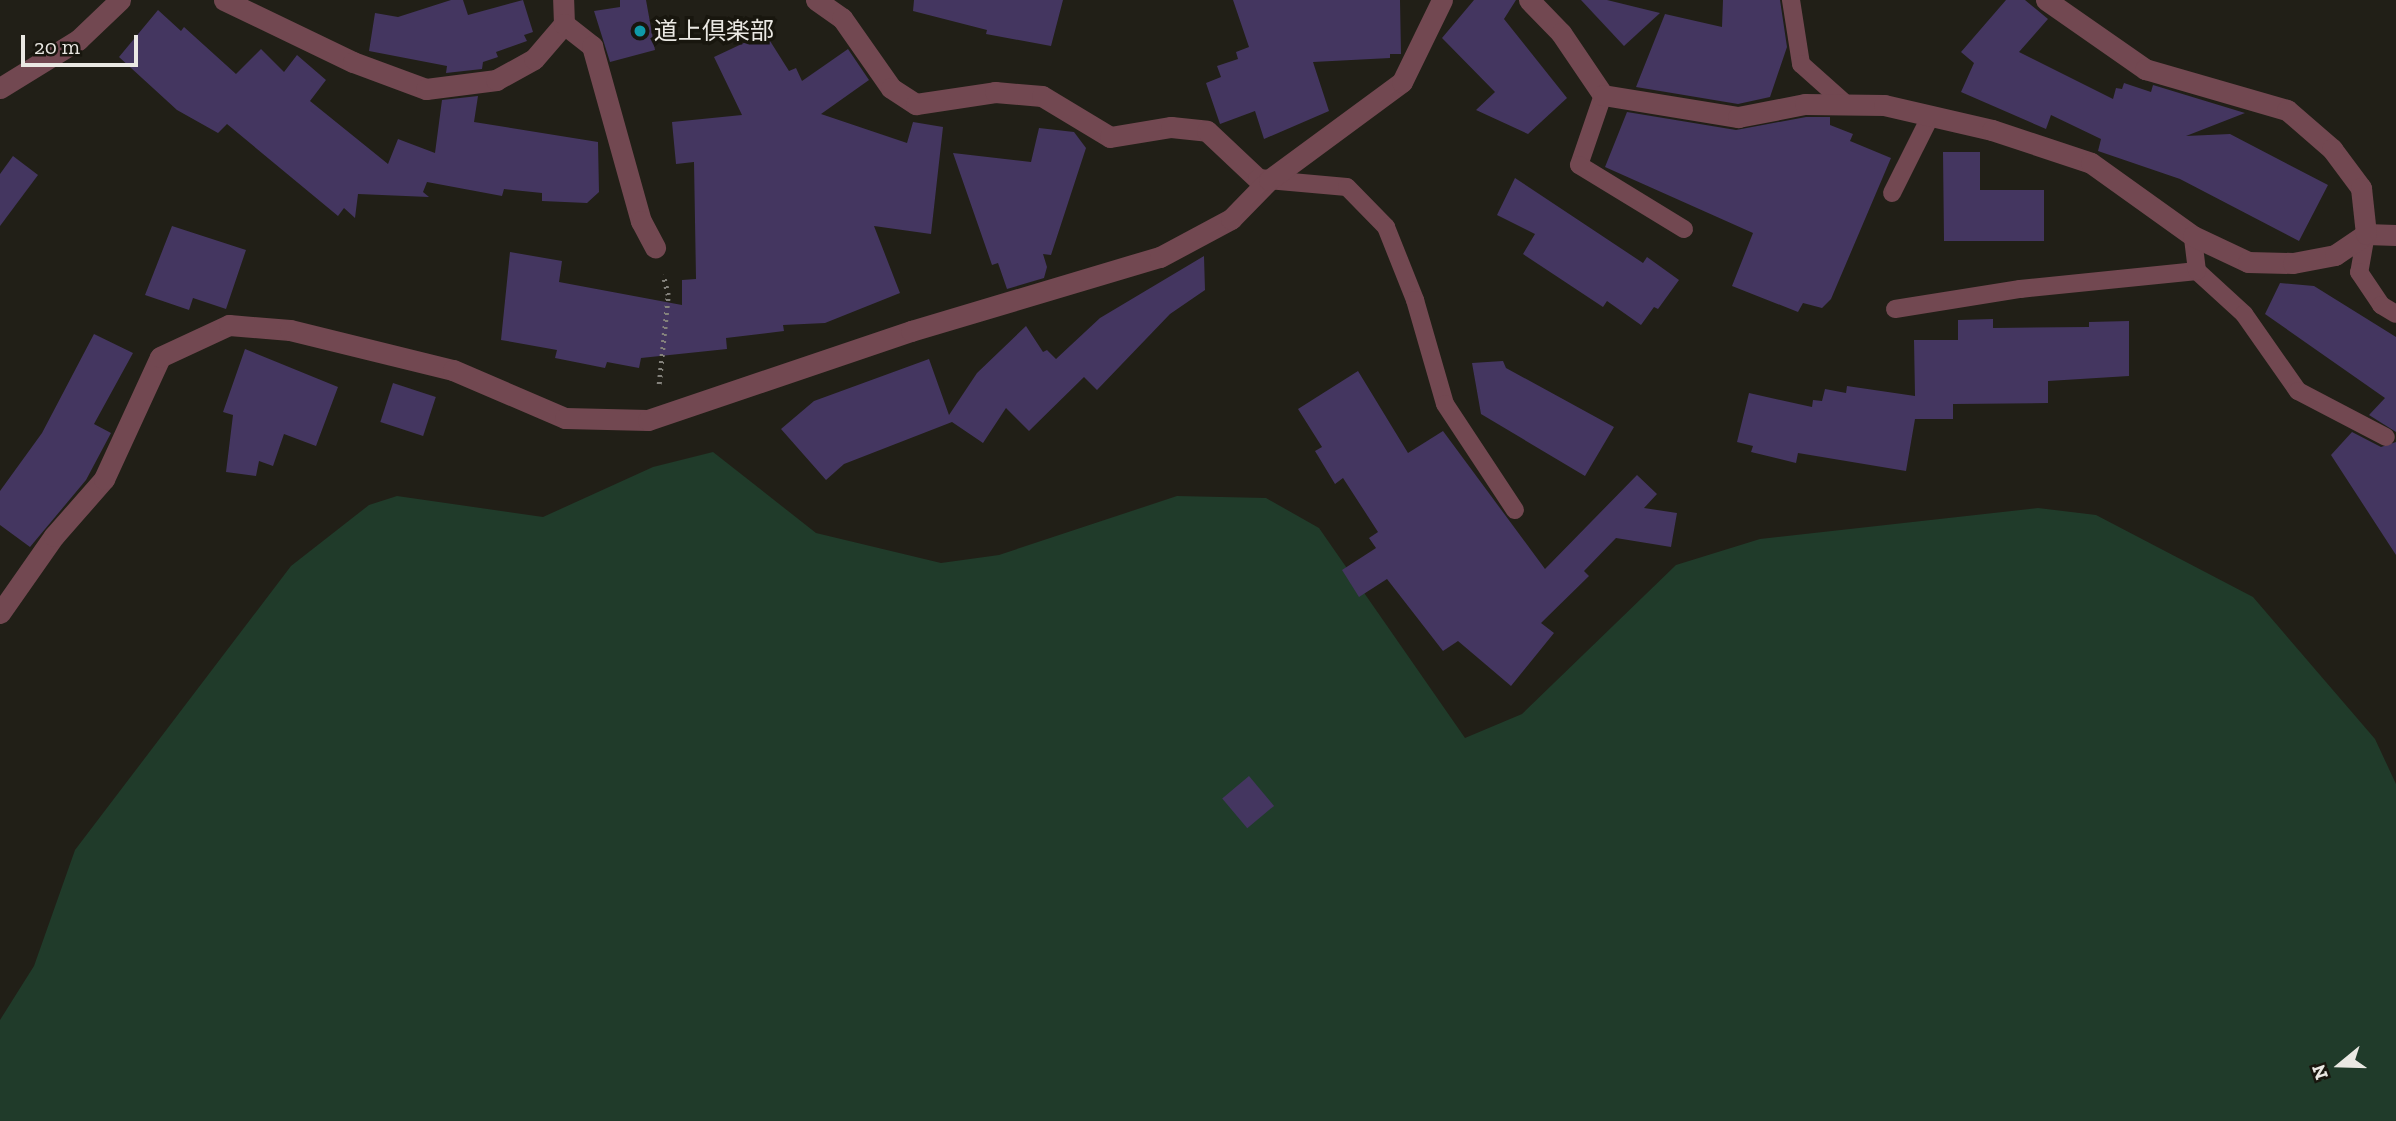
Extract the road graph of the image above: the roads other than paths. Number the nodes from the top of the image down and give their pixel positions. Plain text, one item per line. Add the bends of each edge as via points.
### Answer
1 (120, 0) edge
2 (224, 0) edge
3 (563, 0) edge
4 (816, 0) edge
5 (1442, 0) edge
6 (1528, 0) edge
7 (1791, 0) edge
8 (2046, 0) edge
9 (564, 24) junction
10 (0, 88) edge
11 (1603, 95) junction
12 (1847, 104) junction
13 (1931, 115) junction
14 (1269, 180) junction
15 (1892, 193) dead end
16 (1684, 229) dead end
17 (2366, 234) junction
18 (2396, 235) edge
19 (2193, 236) junction
20 (655, 247) road end
21 (2197, 271) junction
22 (1895, 309) dead end
23 (2396, 314) edge
24 (2386, 438) dead end
25 (1516, 510) dead end
26 (0, 613) edge

1 - 10 street via 78,40
2 - 9 street via 353,62 426,89 496,80 534,59
3 - 9 street
4 - 14 street via 842,18 891,88 916,104 995,92 1042,96 1110,137 1171,127 1207,131 1258,179
5 - 14 street via 1402,82
6 - 11 street via 1561,33
7 - 12 lane via 1801,64
8 - 17 street via 2145,69 2287,110 2332,149 2361,188
9 - 20 street via 592,46 641,221
11 - 12 street via 1738,117 1805,104
11 - 16 lane via 1579,165
12 - 13 street via 1884,105
13 - 15 lane
13 - 19 street via 2091,163
14 - 25 lane via 1347,187 1386,228 1415,300 1445,404
14 - 26 street via 1231,219 1160,257 911,331 648,420 565,418 453,370 290,330 229,325 160,357 104,479 54,536
17 - 18 street
17 - 19 street via 2334,255 2293,263 2248,262
17 - 23 lane via 2359,272 2381,305
19 - 21 lane
21 - 22 lane via 2020,289
21 - 24 lane via 2244,314 2298,391

